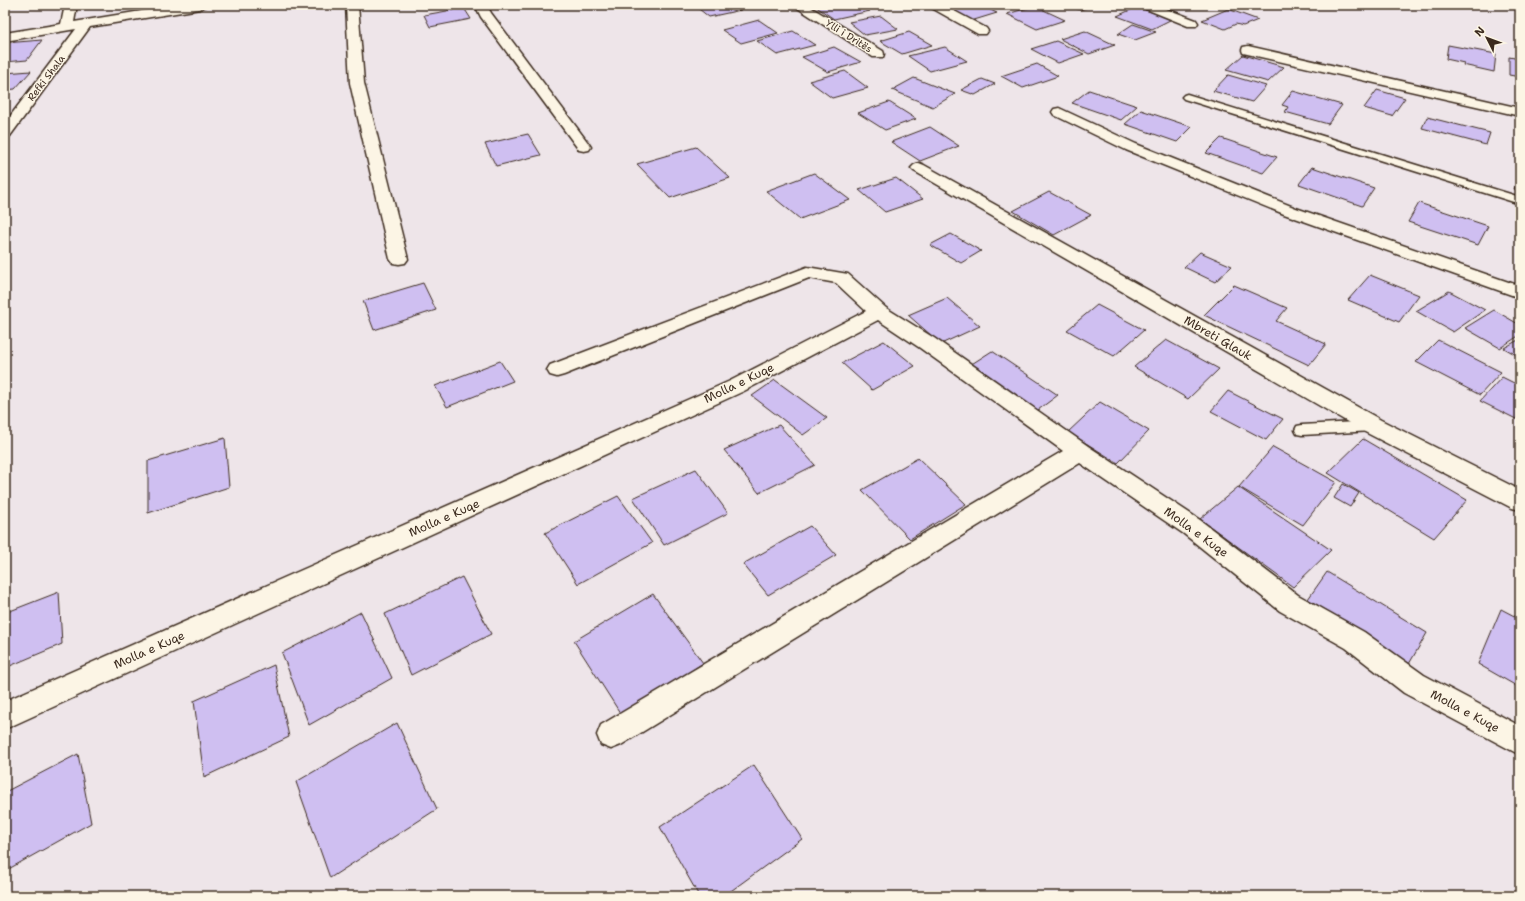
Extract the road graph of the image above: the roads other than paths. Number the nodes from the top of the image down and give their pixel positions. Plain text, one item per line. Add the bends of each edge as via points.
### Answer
1 (71, 5) edge
2 (200, 5) edge
3 (352, 5) edge
4 (481, 5) edge
5 (799, 5) edge
6 (934, 5) edge
7 (1145, 5) edge
8 (1192, 23) dead end
9 (86, 24) junction
10 (67, 27) junction
11 (982, 31) dead end
12 (5, 37) edge
13 (1248, 50) dead end
14 (878, 54) dead end
15 (1187, 96) dead end
16 (1059, 112) dead end
17 (1520, 112) edge
18 (5, 132) edge
19 (584, 146) dead end
20 (919, 168) dead end
21 (1520, 201) edge
22 (399, 259) dead end
23 (1520, 292) edge
24 (879, 312) junction
25 (557, 370) dead end
26 (1373, 426) junction
27 (1302, 430) dead end
28 (1080, 452) junction
29 (1520, 501) edge
30 (5, 715) edge
31 (611, 735) dead end
32 (1520, 741) edge

1 - 10 street
2 - 9 street
3 - 22 street via 356,83
4 - 19 street via 485,14
5 - 14 street, Ylli i Dritës
6 - 11 street
7 - 8 street
9 - 10 street
9 - 18 street, Refki Shala
10 - 12 street
13 - 17 street
15 - 21 lane
16 - 23 street via 1131,147 1290,211
20 - 26 street, Mbreti Glauk
24 - 25 street, Molla e Kuqe via 842,278 807,272
24 - 28 street, Molla e Kuqe
24 - 30 street, Molla e Kuqe via 736,386
26 - 27 lane
26 - 29 street, Mbreti Glauk
28 - 31 street
28 - 32 street, Molla e Kuqe via 1192,527 1289,603 1355,640 1414,684

